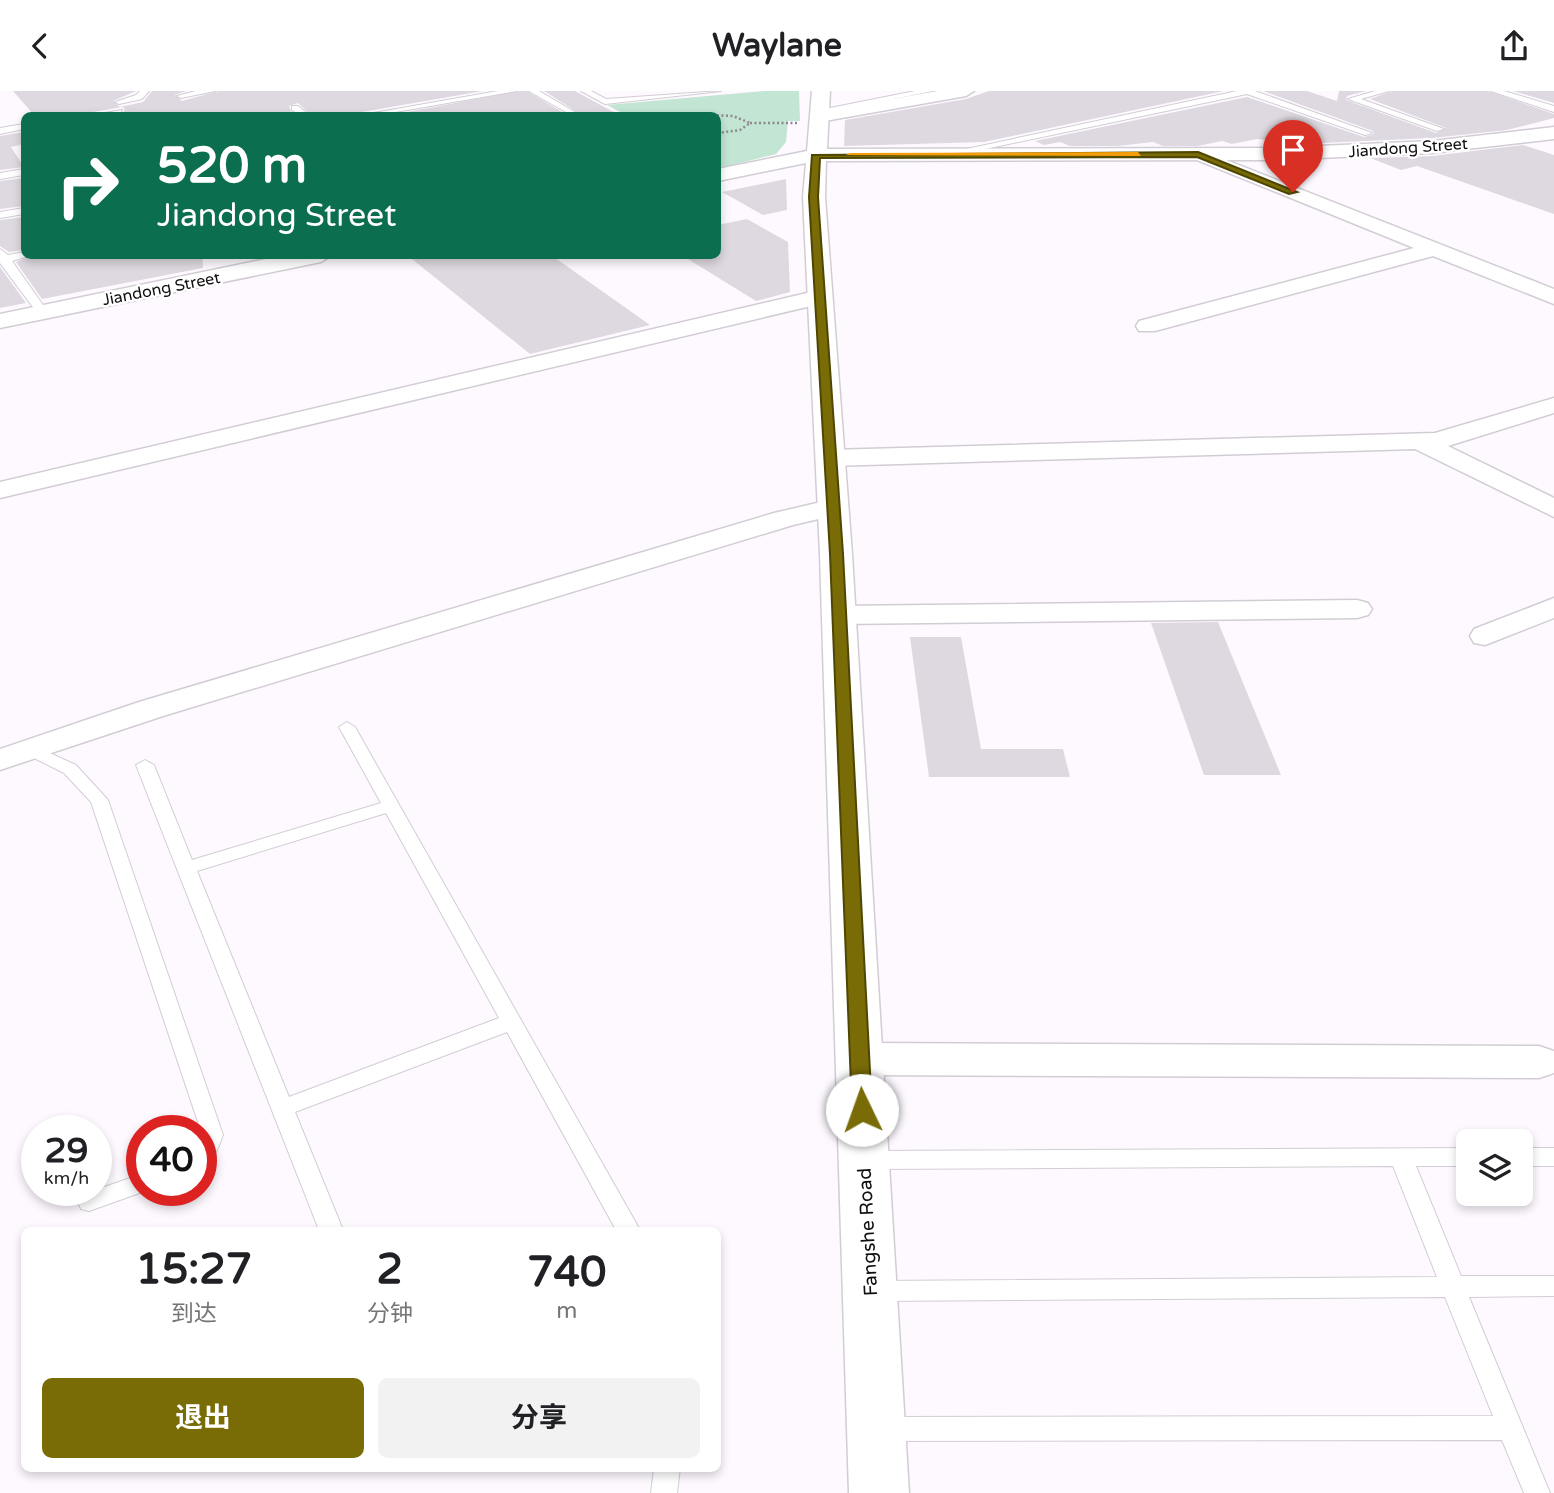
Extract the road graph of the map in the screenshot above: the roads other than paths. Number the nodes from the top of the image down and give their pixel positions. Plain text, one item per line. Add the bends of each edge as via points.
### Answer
1 (145, 91) edge
2 (212, 91) edge
3 (513, 91) edge
4 (533, 91) edge
5 (585, 91) edge
6 (717, 91) edge
7 (929, 91) edge
8 (966, 91) edge
9 (1248, 91) edge
10 (1385, 91) edge
11 (1495, 91) edge
12 (670, 93) edge
13 (181, 96) dead end
14 (295, 108) dead end
15 (1554, 109) edge
16 (105, 112) edge
17 (301, 112) edge
18 (384, 112) edge
19 (571, 112) edge
20 (819, 119) edge
21 (21, 128) edge
22 (1440, 129) dead end
23 (0, 131) edge
24 (1368, 133) dead end
25 (1554, 133) edge
26 (1198, 154) junction
27 (942, 155) junction
28 (21, 172) edge
29 (721, 173) edge
30 (0, 176) edge
31 (21, 212) edge
32 (0, 215) edge
33 (1434, 249) junction
34 (21, 255) edge
35 (2, 257) edge
36 (301, 259) edge
37 (1554, 274) edge
38 (1521, 283) junction
39 (820, 297) junction
40 (1554, 297) edge
41 (42, 312) junction
42 (0, 320) edge
43 (1147, 326) dead end
44 (1554, 405) edge
45 (1420, 442) junction
46 (830, 458) junction
47 (0, 490) edge
48 (834, 507) junction
49 (1554, 509) edge
50 (1554, 607) edge
51 (1357, 609) dead end
52 (839, 615) junction
53 (1485, 636) dead end
54 (347, 727) dead end
55 (32, 750) junction
56 (0, 760) edge
57 (145, 765) dead end
58 (391, 806) junction
59 (186, 868) junction
60 (511, 1022) junction
61 (859, 1059) junction
62 (1539, 1062) dead end
63 (282, 1108) junction
64 (205, 1115) edge
65 (1401, 1157) junction
66 (1456, 1157) edge
67 (1533, 1157) edge
68 (1554, 1157) edge
69 (864, 1160) junction
70 (330, 1227) edge
71 (626, 1227) edge
72 (1554, 1286) edge
73 (1454, 1287) junction
74 (870, 1291) junction
75 (1511, 1428) junction
76 (876, 1429) junction
77 (667, 1472) edge
78 (664, 1493) edge
79 (879, 1493) edge
80 (1537, 1493) edge

1 - 16 lane
2 - 13 lane
3 - 18 lane
4 - 19 lane
5 - 12 lane via 605,102
6 - 12 lane
7 - 20 lane
8 - 20 street
9 - 24 lane
9 - 27 lane
10 - 22 lane via 1352,99
11 - 15 lane
14 - 17 lane
20 - 27 street, Jiandong Street
20 - 29 street, Jiandong Street
20 - 39 street, Fangshe Road via 814,197
21 - 23 lane
25 - 26 street, Jiandong Street via 1432,147
26 - 27 street, Jiandong Street
26 - 33 street
28 - 30 lane
31 - 32 lane
33 - 38 street
33 - 43 street
34 - 35 lane
35 - 41 lane
36 - 41 street, Jiandong Street
37 - 38 street
38 - 40 street
39 - 46 street, Fangshe Road
39 - 47 street
41 - 42 street, Jiandong Street
44 - 45 street via 1457,437
45 - 46 street
45 - 49 street
46 - 48 street, Fangshe Road
48 - 52 street, Fangshe Road
48 - 55 street via 164,705
50 - 53 street
51 - 52 street
52 - 61 street, Fangshe Road
54 - 58 lane
55 - 56 street
55 - 64 lane via 69,769 99,800
57 - 59 lane
58 - 59 lane
58 - 60 lane
59 - 63 lane
60 - 63 lane
60 - 71 lane
61 - 62 street
61 - 69 street, Fangshe Road
63 - 70 lane
65 - 66 lane
65 - 69 lane
65 - 73 lane
67 - 68 lane
69 - 74 street, Fangshe Road
72 - 73 lane
73 - 74 lane
73 - 75 lane
74 - 76 street, Fangshe Road
75 - 76 lane
75 - 80 lane
76 - 79 street, Fangshe Road
77 - 78 lane

